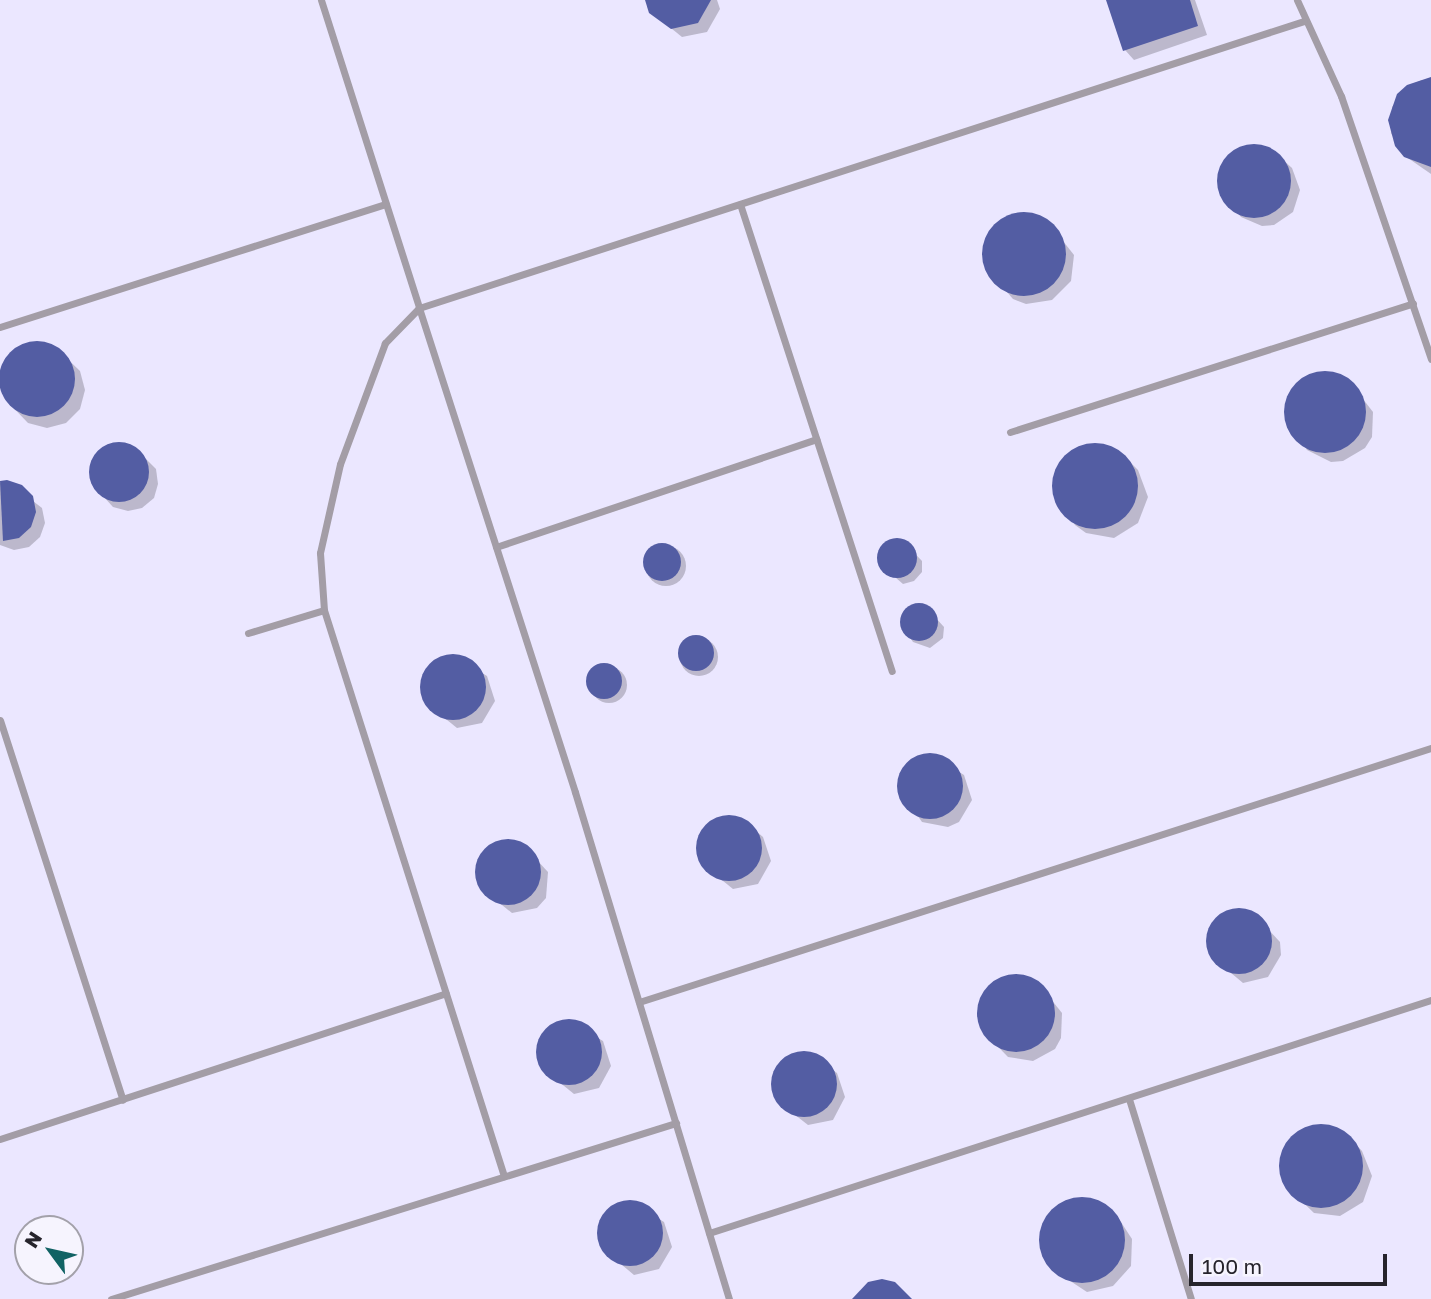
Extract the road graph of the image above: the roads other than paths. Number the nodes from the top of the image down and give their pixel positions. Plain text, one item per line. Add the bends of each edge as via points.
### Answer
1 (321, 0) edge
2 (1297, 0) edge
3 (1304, 21) junction
4 (386, 204) junction
5 (740, 204) junction
6 (1413, 303) junction
7 (419, 308) junction
8 (0, 327) edge
9 (1431, 359) edge
10 (1010, 432) dead end
11 (816, 439) junction
12 (496, 547) junction
13 (324, 610) junction
14 (248, 633) dead end
15 (891, 671) dead end
16 (0, 720) edge
17 (1431, 748) edge
18 (446, 993) junction
19 (1431, 1000) edge
20 (639, 1002) junction
21 (1129, 1099) junction
22 (123, 1100) junction
23 (676, 1123) junction
24 (0, 1139) edge
25 (504, 1176) junction
26 (709, 1233) junction
27 (111, 1299) edge
28 (729, 1299) edge
29 (1191, 1299) edge

1 - 4 lane
2 - 3 lane
3 - 5 lane
3 - 6 lane via 1341,96
4 - 7 lane
4 - 8 lane
5 - 7 lane
5 - 11 lane
6 - 9 lane
6 - 10 lane
7 - 12 lane
7 - 13 lane via 385,343 340,464 320,553
11 - 12 lane
11 - 15 lane
12 - 20 lane
13 - 14 lane
13 - 18 lane
16 - 22 lane
17 - 20 lane
18 - 22 lane
18 - 25 lane
19 - 21 lane
20 - 23 lane
21 - 26 lane
21 - 29 lane
22 - 24 lane
23 - 25 lane
23 - 26 lane
25 - 27 lane
26 - 28 lane

